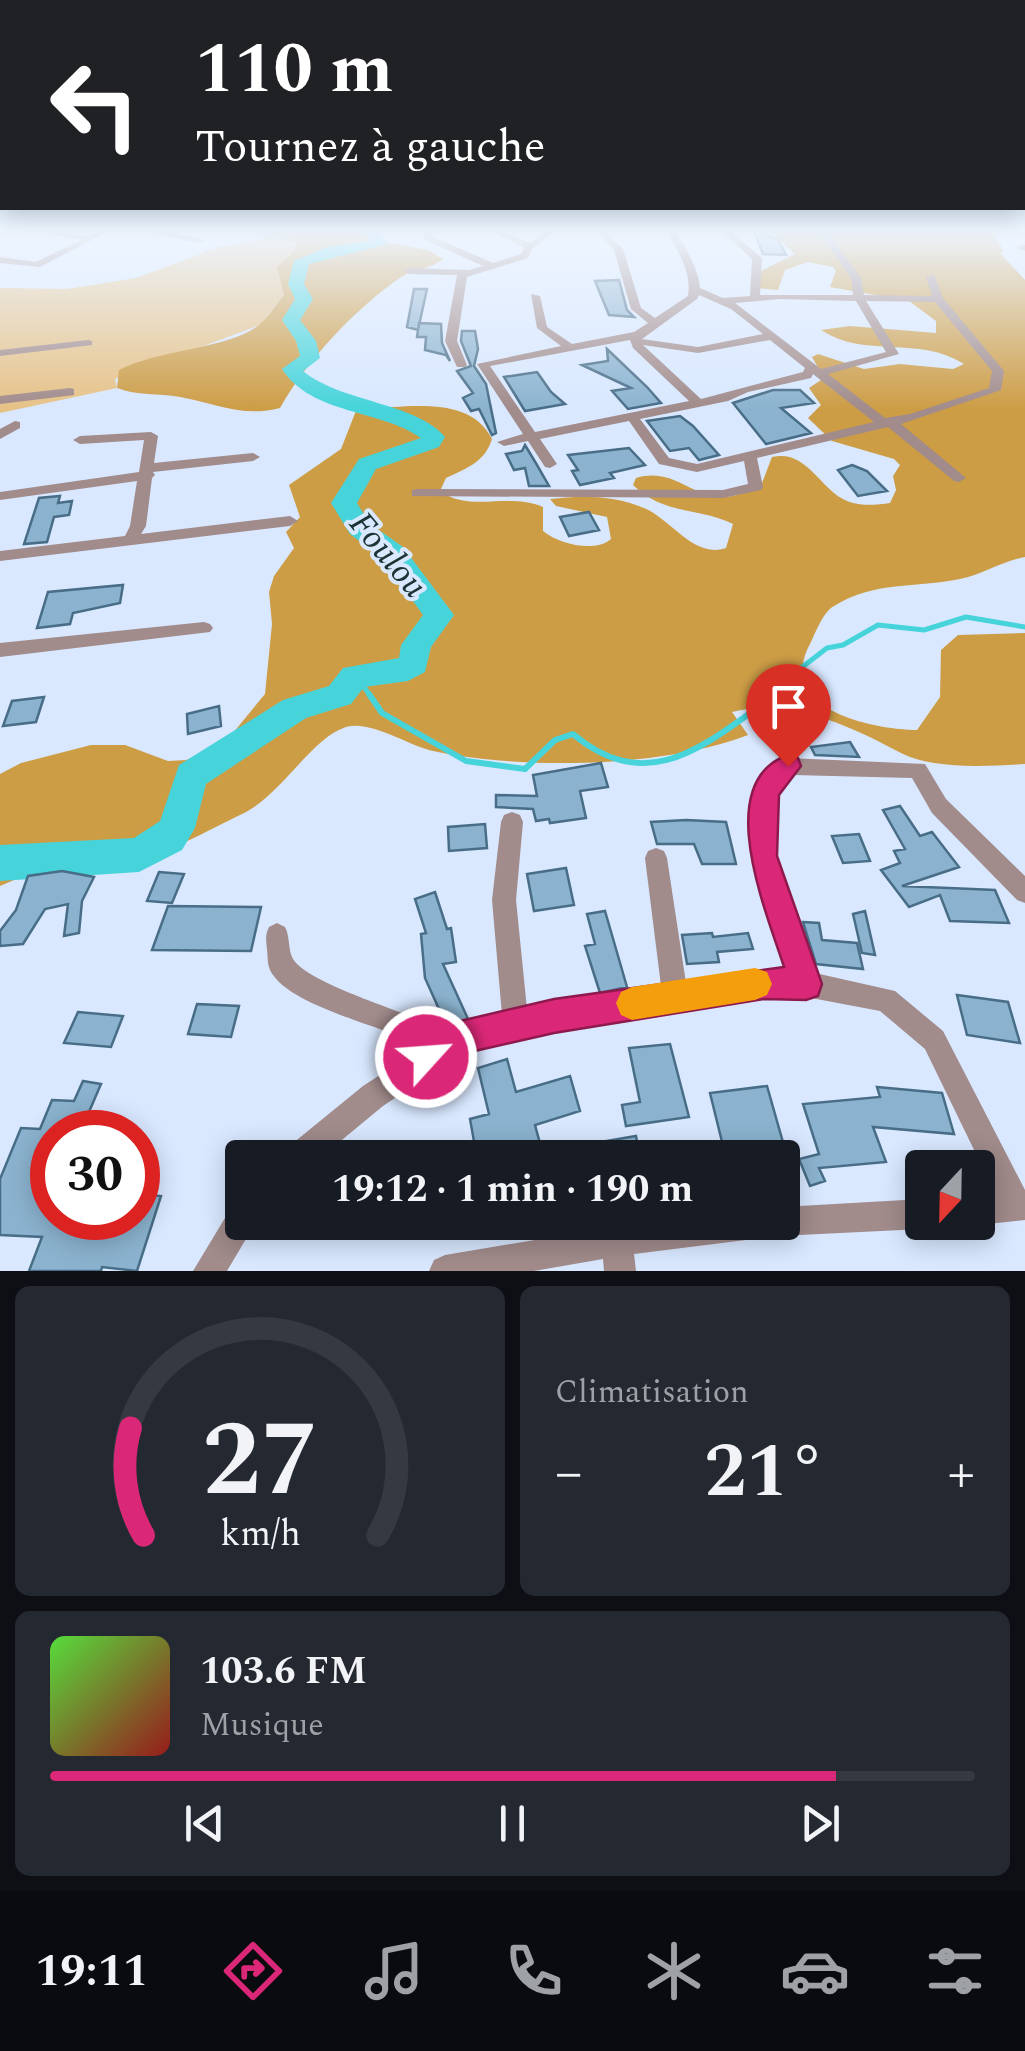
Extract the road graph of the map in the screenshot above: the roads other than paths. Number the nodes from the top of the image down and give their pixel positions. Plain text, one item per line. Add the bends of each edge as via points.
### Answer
1 (456, 290) edge
2 (630, 290) edge
3 (696, 290) joint
4 (756, 290) edge
5 (858, 290) edge
6 (935, 290) edge
7 (535, 296) dead end
8 (756, 297) junction
9 (860, 298) junction
10 (938, 298) junction
11 (724, 301) junction
12 (655, 324) junction
13 (772, 336) junction
14 (636, 338) junction
15 (88, 343) dead end
16 (568, 346) junction
17 (0, 353) edge
18 (483, 364) junction
19 (817, 369) junction
20 (70, 392) dead end
21 (0, 400) edge
22 (698, 402) junction
23 (632, 418) junction
24 (885, 422) junction
25 (15, 425) dead end
26 (0, 435) edge
27 (534, 437) junction
28 (80, 440) dead end
29 (504, 442) dead end
30 (253, 457) dead end
31 (750, 457) junction
32 (664, 461) junction
33 (550, 464) dead end
34 (148, 471) junction
35 (959, 478) dead end
36 (671, 491) junction
37 (416, 494) dead end
38 (0, 496) edge
39 (290, 520) dead end
40 (130, 541) junction
41 (0, 556) edge
42 (204, 628) dead end
43 (0, 650) edge
44 (512, 822) dead end
45 (656, 858) dead end
46 (1025, 892) edge
47 (277, 935) dead end
48 (806, 984) junction
49 (675, 996) junction
50 (516, 1024) junction
51 (446, 1045) junction
52 (321, 1140) edge
53 (1021, 1206) edge
54 (995, 1208) edge
55 (905, 1215) edge
56 (800, 1221) edge
57 (229, 1240) edge
58 (694, 1240) edge
59 (619, 1256) edge
60 (209, 1271) edge
61 (445, 1271) edge

1 - 18 street via 455,366
2 - 12 street via 636,310
3 - 11 street
3 - 12 street
4 - 8 street
5 - 9 street
6 - 10 street
7 - 16 street via 542,328
8 - 9 street
8 - 11 street
9 - 10 street
9 - 19 street via 893,354
10 - 24 street via 998,371 995,390
11 - 13 street
12 - 14 street
13 - 14 street via 698,350
13 - 19 street
14 - 16 street
14 - 22 street
15 - 17 street
16 - 18 street
18 - 27 street
19 - 22 street
19 - 24 street
20 - 21 street
22 - 23 street
23 - 27 street
23 - 32 street
24 - 31 street
24 - 35 street
25 - 26 street
27 - 29 street
27 - 33 street
28 - 34 street via 151,436
30 - 34 street
31 - 32 street via 697,468
31 - 36 street via 756,487 723,494
32 - 36 street
34 - 38 street
34 - 40 street
36 - 37 street
39 - 40 street
40 - 41 street
42 - 43 street
44 - 50 street via 504,900
45 - 49 street
46 - 48 street via 940,806 918,770 788,766 766,791 762,856
47 - 51 street via 281,966 313,994 401,1021
48 - 49 street
48 - 53 street via 886,1000 934,1040
49 - 50 street
50 - 51 street
51 - 52 street
53 - 54 street
55 - 56 street
57 - 60 street
58 - 59 street
59 - 61 street

